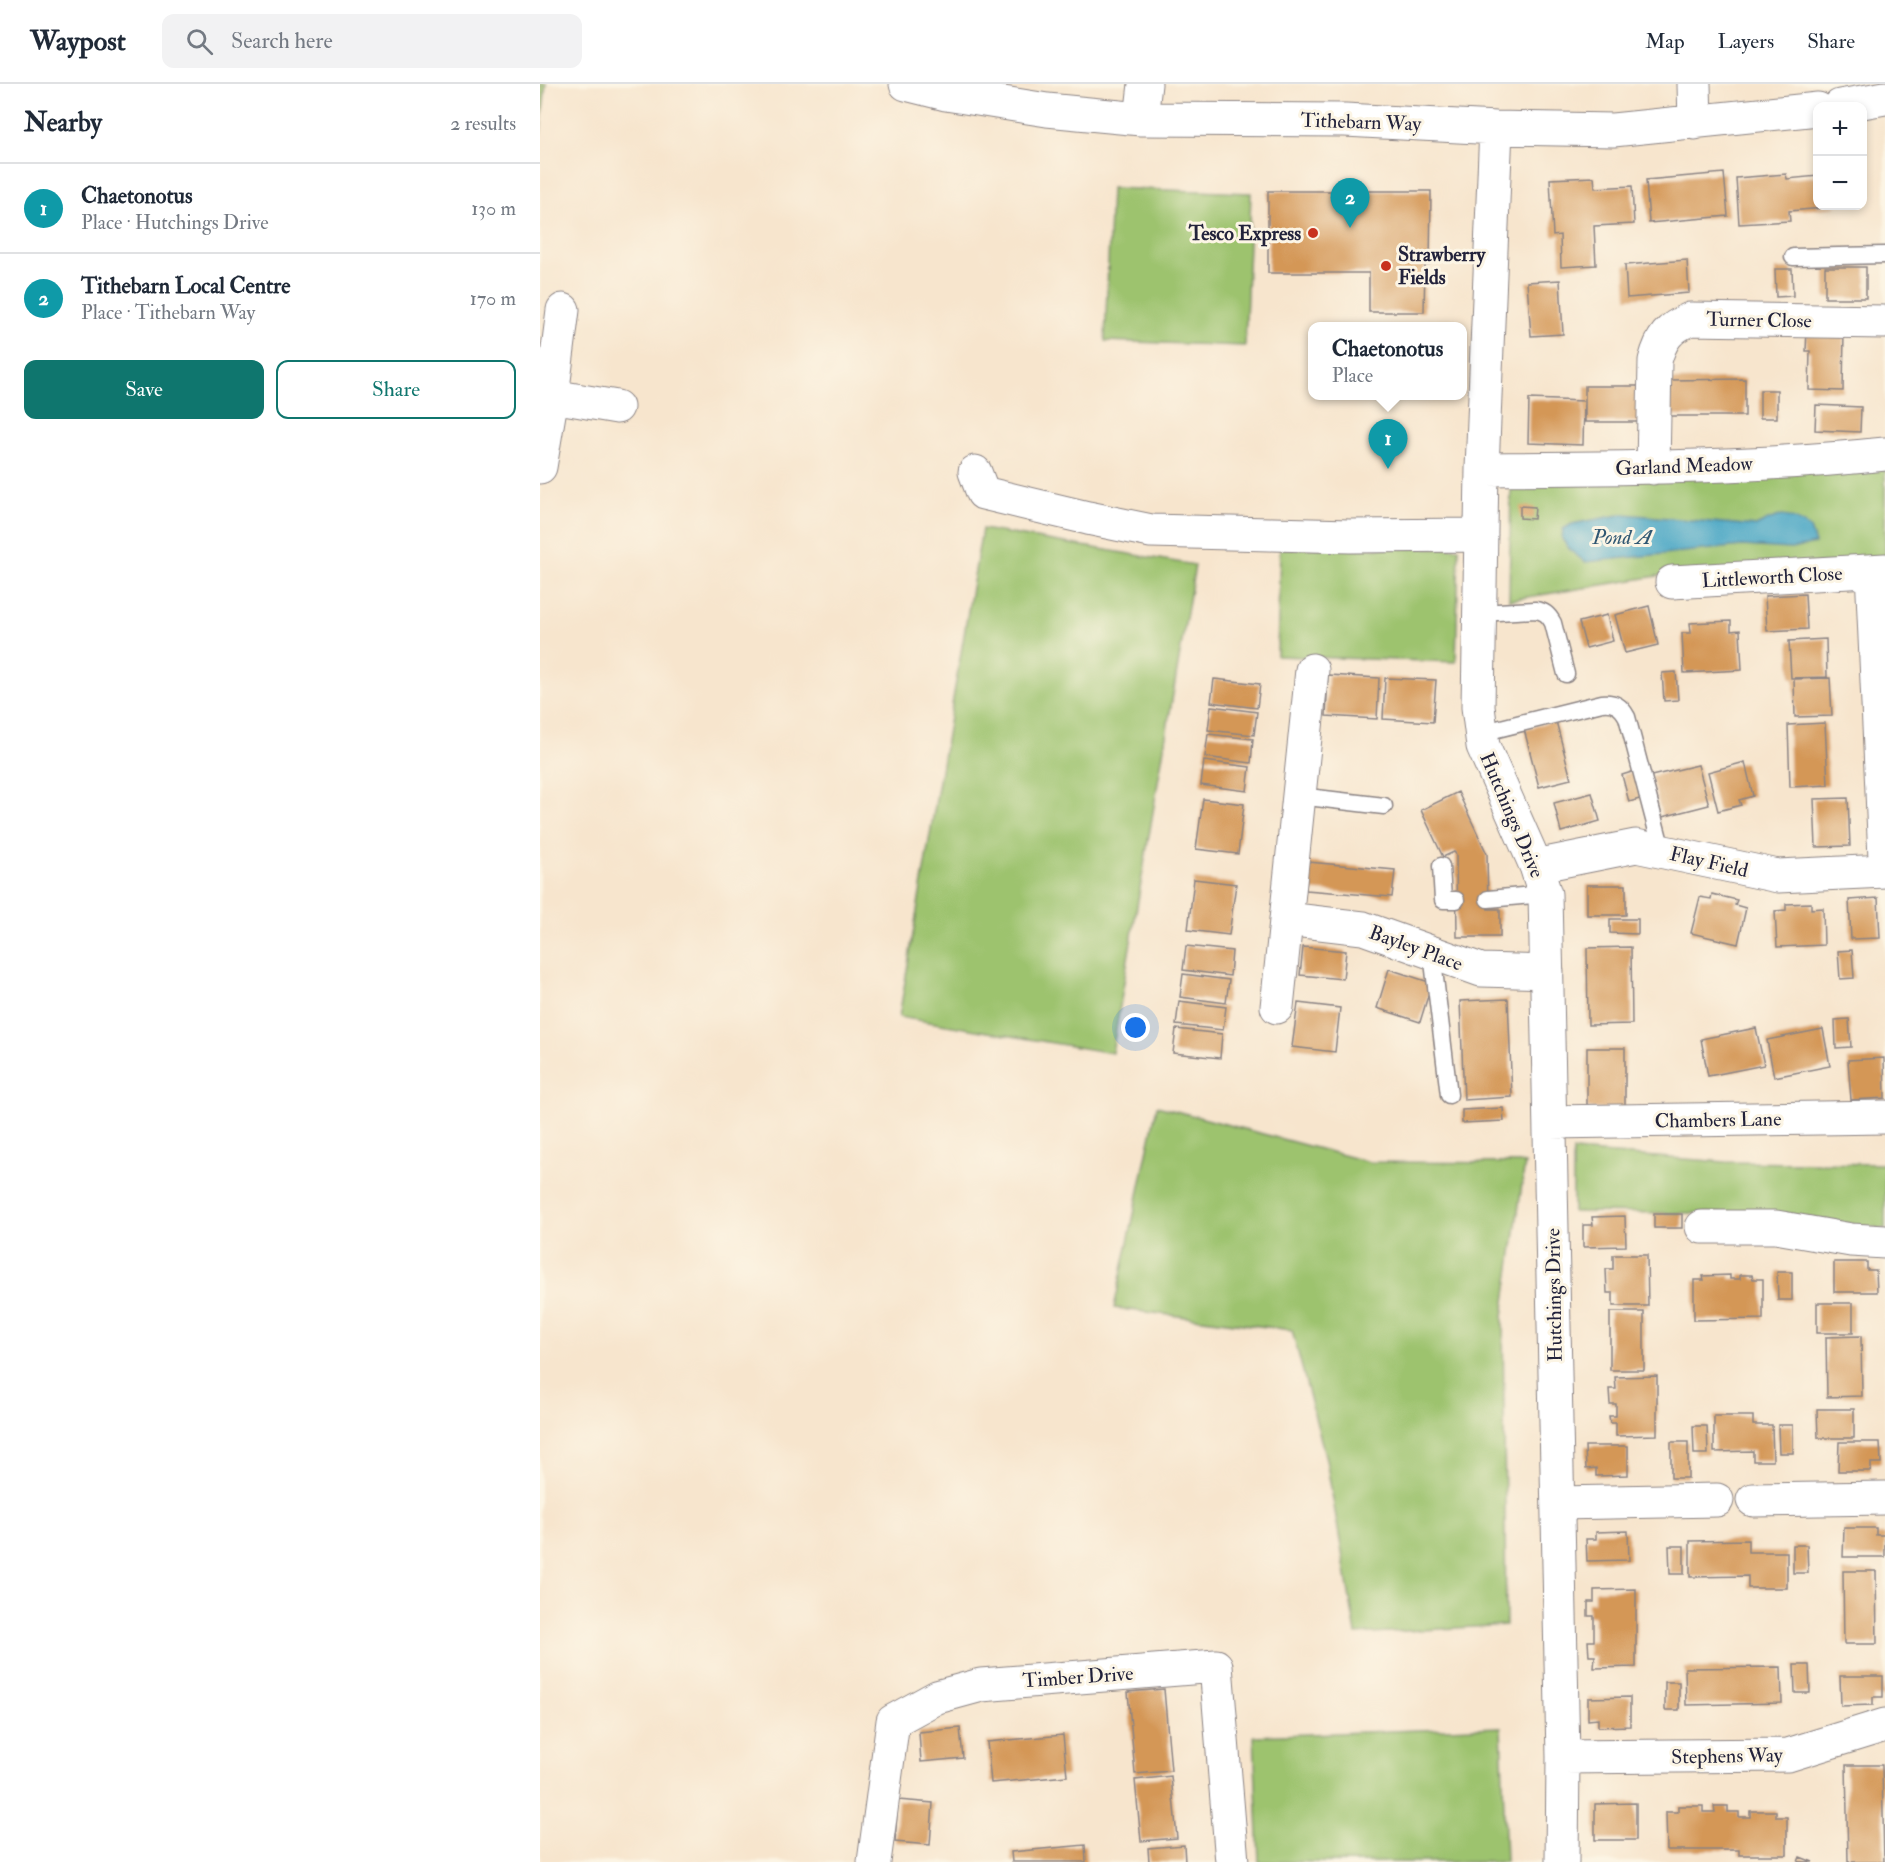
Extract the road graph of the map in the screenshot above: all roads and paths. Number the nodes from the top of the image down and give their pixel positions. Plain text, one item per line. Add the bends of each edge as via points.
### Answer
1 (906, 84) edge
2 (1145, 84) edge
3 (1694, 84) edge
4 (1885, 98) edge
5 (1862, 102) edge
6 (1813, 110) edge
7 (1141, 119) junction
8 (1695, 123) junction
9 (1496, 128) junction
10 (1885, 255) edge
11 (1793, 257) dead end
12 (563, 309) dead end
13 (1885, 321) edge
14 (552, 396) junction
15 (617, 407) dead end
16 (1885, 454) edge
17 (540, 467) edge
18 (1653, 468) junction
19 (1482, 469) junction
20 (975, 472) dead end
21 (1481, 535) junction
22 (1879, 571) edge
23 (1672, 582) dead end
24 (1480, 613) junction
25 (1312, 670) dead end
26 (1566, 674) dead end
27 (1481, 733) junction
28 (1299, 796) junction
29 (1384, 806) dead end
30 (1662, 850) junction
31 (1885, 858) edge
32 (1441, 866) dead end
33 (1885, 871) edge
34 (1540, 880) junction
35 (1488, 899) dead end
36 (1456, 900) dead end
37 (1286, 919) junction
38 (1432, 953) junction
39 (1547, 972) junction
40 (1277, 1007) dead end
41 (1449, 1095) dead end
42 (1885, 1117) edge
43 (1550, 1122) junction
44 (1702, 1227) dead end
45 (1885, 1242) edge
46 (1885, 1498) edge
47 (1717, 1500) dead end
48 (1753, 1500) dead end
49 (1558, 1503) junction
50 (1885, 1725) edge
51 (1563, 1757) junction
52 (874, 1862) edge
53 (1233, 1862) edge
54 (1562, 1862) edge

1 - 7 street, Tithebarn Way via 1047,111
2 - 7 street
3 - 8 street
4 - 5 street
6 - 8 street, Tithebarn Way
7 - 9 street, Tithebarn Way via 1345,120
8 - 9 street, Tithebarn Way via 1613,130
9 - 19 street, Hutchings Drive
10 - 11 lane
12 - 14 street
13 - 18 street, Turner Close via 1690,319 1677,324 1659,345 1655,361
14 - 15 street
14 - 17 street
16 - 18 street, Garland Meadow
18 - 19 street, Garland Meadow
19 - 21 street, Hutchings Drive
20 - 21 street via 983,493 1151,531
21 - 24 street, Hutchings Drive
22 - 23 street, Littleworth Close
22 - 31 street, Littleworth Close
24 - 26 lane via 1543,611 1553,623
24 - 27 street, Hutchings Drive
25 - 28 street
27 - 30 lane via 1602,703 1618,705 1627,717
27 - 34 street, Hutchings Drive via 1490,765
28 - 29 lane
28 - 37 street
30 - 33 street, Flay Field via 1778,876
30 - 34 street, Flay Field via 1619,848
32 - 36 lane via 1443,900
34 - 35 lane
34 - 39 street, Hutchings Drive
37 - 38 street, Bayley Place via 1363,928
37 - 40 street
38 - 39 street, Bayley Place via 1481,970
38 - 41 lane
39 - 43 street, Hutchings Drive
42 - 43 street, Chambers Lane
43 - 49 street, Hutchings Drive
44 - 45 street via 1776,1227
46 - 48 street
47 - 49 street
49 - 51 street, Hutchings Drive
50 - 51 street, Stephens Way via 1788,1755
51 - 54 street, Hutchings Drive
52 - 53 street, Timber Drive via 893,1721 937,1697 981,1684 1216,1666

